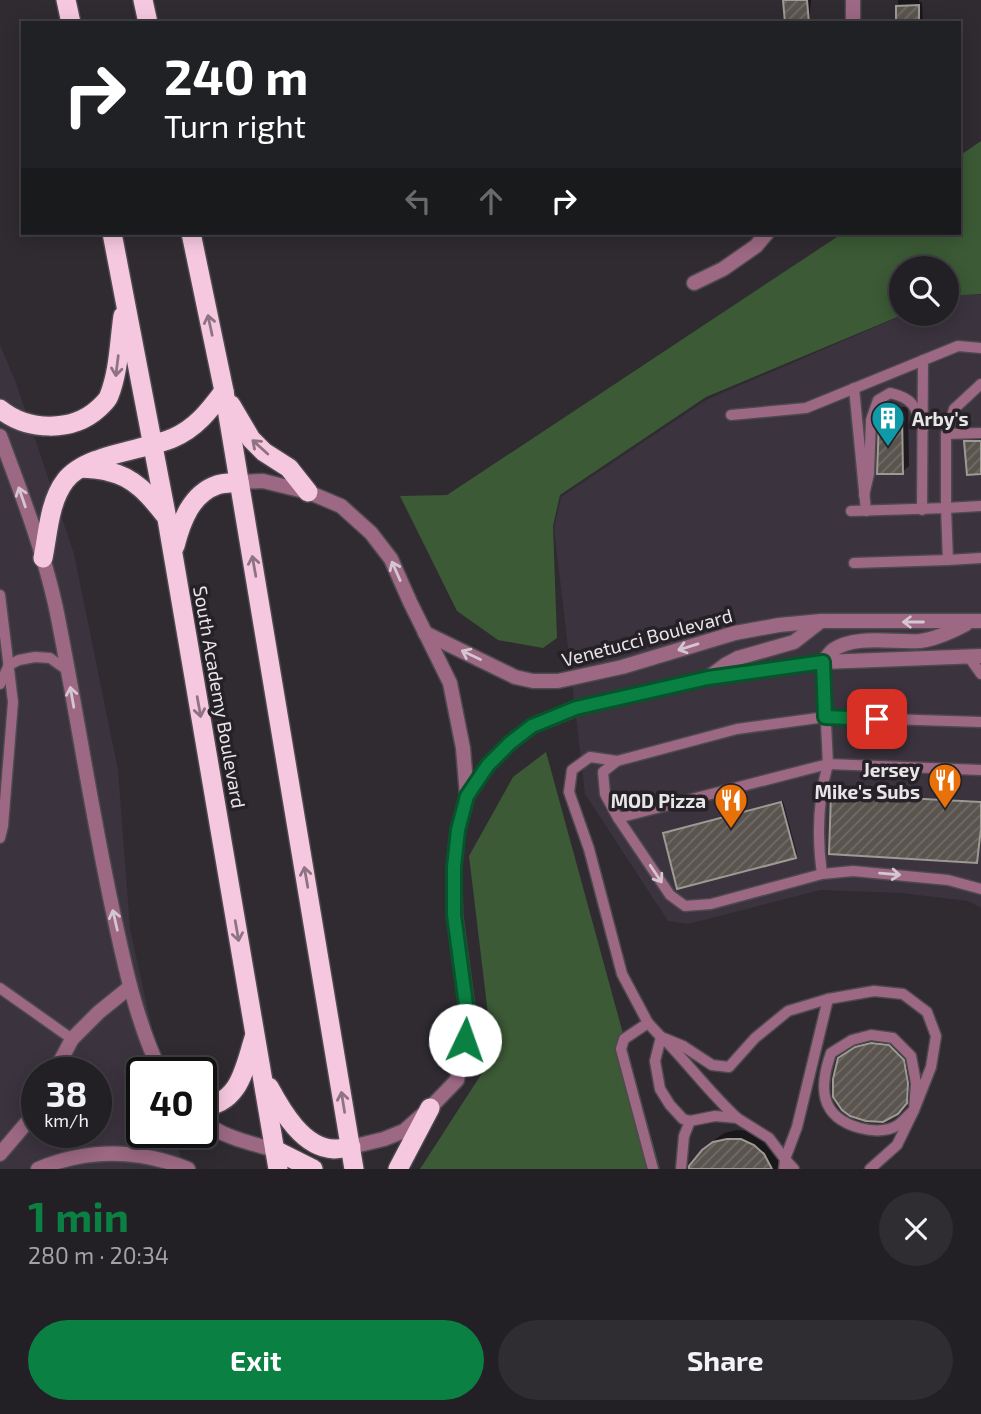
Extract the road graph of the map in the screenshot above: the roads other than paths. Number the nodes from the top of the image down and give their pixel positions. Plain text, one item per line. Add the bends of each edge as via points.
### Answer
1 (144, 0) edge
2 (853, 0) edge
3 (148, 21) edge
4 (853, 21) edge
5 (112, 235) edge
6 (191, 235) edge
7 (765, 235) edge
8 (694, 283) dead end
9 (125, 298) junction
10 (981, 348) edge
11 (923, 360) junction
12 (981, 384) edge
13 (854, 388) junction
14 (224, 391) junction
15 (0, 409) edge
16 (731, 415) dead end
17 (923, 429) junction
18 (981, 433) edge
19 (946, 434) junction
20 (0, 436) edge
21 (153, 445) junction
22 (80, 468) junction
23 (239, 482) junction
24 (308, 492) junction
25 (864, 495) junction
26 (981, 506) edge
27 (946, 508) junction
28 (922, 510) junction
29 (866, 511) junction
30 (851, 512) dead end
31 (167, 519) junction
32 (173, 554) junction
33 (43, 558) junction
34 (981, 558) edge
35 (948, 561) junction
36 (854, 563) dead end
37 (0, 595) edge
38 (821, 621) junction
39 (976, 622) edge
40 (425, 633) junction
41 (975, 657) edge
42 (823, 662) junction
43 (9, 665) junction
44 (67, 670) junction
45 (981, 674) edge
46 (708, 678) junction
47 (0, 684) edge
48 (825, 717) junction
49 (981, 722) edge
50 (617, 761) junction
51 (828, 764) junction
52 (981, 770) edge
53 (467, 796) junction
54 (618, 818) junction
55 (0, 838) edge
56 (822, 874) junction
57 (981, 889) edge
58 (130, 987) junction
59 (0, 988) edge
60 (828, 999) junction
61 (648, 1023) junction
62 (255, 1034) junction
63 (661, 1037) junction
64 (72, 1039) junction
65 (62, 1057) edge
66 (154, 1057) edge
67 (261, 1073) junction
68 (217, 1104) edge
69 (430, 1108) junction
70 (914, 1110) junction
71 (737, 1118) junction
72 (690, 1121) junction
73 (21, 1129) edge
74 (217, 1130) edge
75 (351, 1147) junction
76 (0, 1154) edge
77 (276, 1160) edge
78 (785, 1164) edge
79 (38, 1169) edge
80 (188, 1169) edge
81 (313, 1169) edge
82 (354, 1169) edge
83 (398, 1169) edge
84 (653, 1169) edge
85 (681, 1169) edge
86 (794, 1169) edge
87 (870, 1169) edge

1 - 3 highway
2 - 4 street
5 - 9 highway, South Academy Boulevard
14 -> 6 highway
7 - 8 street via 723,269
9 -> 15 highway via 115,378 108,399 92,415 74,423 33,425
9 - 21 highway, South Academy Boulevard
10 - 11 lane via 958,346
11 - 13 lane
11 - 17 lane
12 - 19 lane via 954,409
13 - 16 lane via 806,408
13 - 25 lane
14 - 21 highway via 196,424
14 - 23 highway
24 -> 14 highway via 289,468 251,439
17 - 25 lane via 915,406 903,396 890,393 878,400 871,420
17 - 28 lane
18 - 19 lane
19 - 27 lane
33 -> 20 street
21 - 22 highway
21 - 31 highway, South Academy Boulevard
22 - 31 highway via 131,480
22 - 33 highway via 65,481 54,504
23 - 24 street via 263,481
23 - 32 highway via 216,485 189,506
75 -> 23 highway
40 -> 24 street via 391,559 371,533 341,506
25 - 29 lane
26 - 27 lane
27 - 28 lane
27 - 35 lane
28 - 29 lane
29 - 30 lane
31 - 32 highway, South Academy Boulevard
32 -> 62 highway, South Academy Boulevard
33 - 44 street
34 - 35 lane
35 - 36 lane
37 - 43 lane
39 -> 38 street, Venetucci Boulevard
38 -> 40 street, Venetucci Boulevard via 736,633 558,681 515,677
38 - 46 street via 793,642 738,658
39 - 42 street via 931,639 849,644 832,650
40 - 53 street via 450,683
41 - 42 street
41 - 45 lane
42 - 46 street
42 - 48 lane
43 - 44 lane via 43,657
43 - 47 lane
43 - 55 lane via 13,702
58 -> 44 street
46 - 53 street via 576,708 532,726 488,765
48 - 49 lane
48 - 50 lane via 737,729
48 - 51 lane
50 - 54 lane via 603,772 605,794
50 - 61 lane via 590,757 572,770 569,792 622,974
51 - 52 lane
51 - 54 lane
51 - 56 lane via 820,804
53 - 69 street via 458,830 454,915 468,1020 457,1080
54 -> 56 lane via 670,895 685,906 711,904
56 -> 57 lane via 853,871 948,880
58 - 64 street
58 - 66 street
59 - 64 lane
60 - 63 lane via 788,1011 729,1067 712,1065
60 - 70 lane via 874,991 903,994 928,1012 936,1037 931,1067
60 - 78 lane
61 - 63 lane
61 - 84 lane via 624,1039 621,1049
62 - 67 highway, South Academy Boulevard
62 - 68 highway via 241,1080
63 - 71 lane
63 - 72 lane via 655,1061 660,1089 683,1119
64 - 65 street
67 - 75 highway via 300,1133 319,1146
67 - 77 highway, South Academy Boulevard
69 - 75 street via 404,1131
69 - 83 highway
70 - 70 lane via 911,1056 893,1038 871,1035 831,1053 824,1093 834,1115 874,1131 897,1126
70 - 87 lane via 897,1144
71 - 72 lane
71 - 78 lane via 769,1138
72 - 85 lane
73 - 76 street
74 - 77 street
75 - 82 highway
77 - 81 highway
78 - 86 lane
79 - 80 street via 107,1153 166,1160

